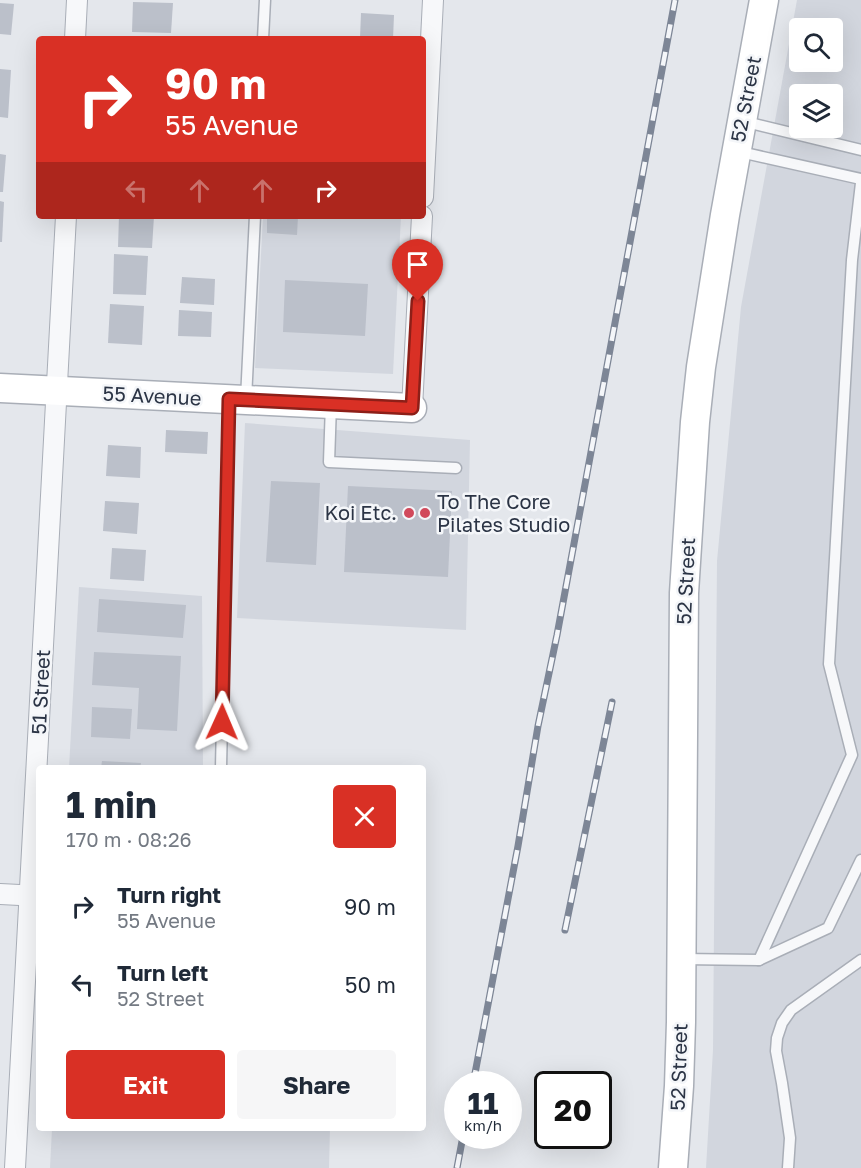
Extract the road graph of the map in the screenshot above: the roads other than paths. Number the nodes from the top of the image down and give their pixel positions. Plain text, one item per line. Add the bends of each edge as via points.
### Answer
1 (77, 0) edge
2 (265, 0) edge
3 (433, 0) edge
4 (764, 0) edge
5 (75, 36) edge
6 (263, 36) edge
7 (742, 121) junction
8 (426, 138) edge
9 (861, 150) edge
10 (736, 151) junction
11 (861, 181) edge
12 (66, 219) edge
13 (255, 219) edge
14 (422, 219) edge
15 (857, 260) edge
16 (0, 388) edge
17 (57, 391) junction
18 (238, 400) junction
19 (331, 404) junction
20 (412, 408) joint
21 (456, 468) dead end
22 (856, 758) edge
23 (40, 765) edge
24 (221, 765) edge
25 (36, 852) edge
26 (861, 860) edge
27 (0, 894) edge
28 (34, 896) edge
29 (681, 959) junction
30 (759, 960) junction
31 (861, 960) edge
32 (15, 1168) edge
33 (674, 1168) edge
34 (788, 1168) edge

1 - 5 street
2 - 6 lane
3 - 8 street
4 - 7 main road, 52 Street
7 - 9 lane
7 - 10 main road, 52 Street
10 - 11 lane
10 - 29 main road, 52 Street via 695,422 683,604
11 - 15 lane
12 - 17 street, 51 Street
13 - 18 lane
14 - 20 street
15 - 22 lane via 829,664
16 - 17 main road, 55 Avenue
17 - 18 main road, 55 Avenue
17 - 23 street, 51 Street
18 - 19 main road, 55 Avenue
18 - 24 lane
19 - 20 main road, 55 Avenue
19 - 21 lane via 329,462
22 - 30 lane
25 - 28 street, 51 Street
26 - 30 lane via 828,928
27 - 28 street
28 - 32 street, 51 Street
29 - 30 lane
29 - 33 main road, 52 Street via 680,1086
31 - 34 lane via 791,1010 782,1023 776,1051 790,1138

